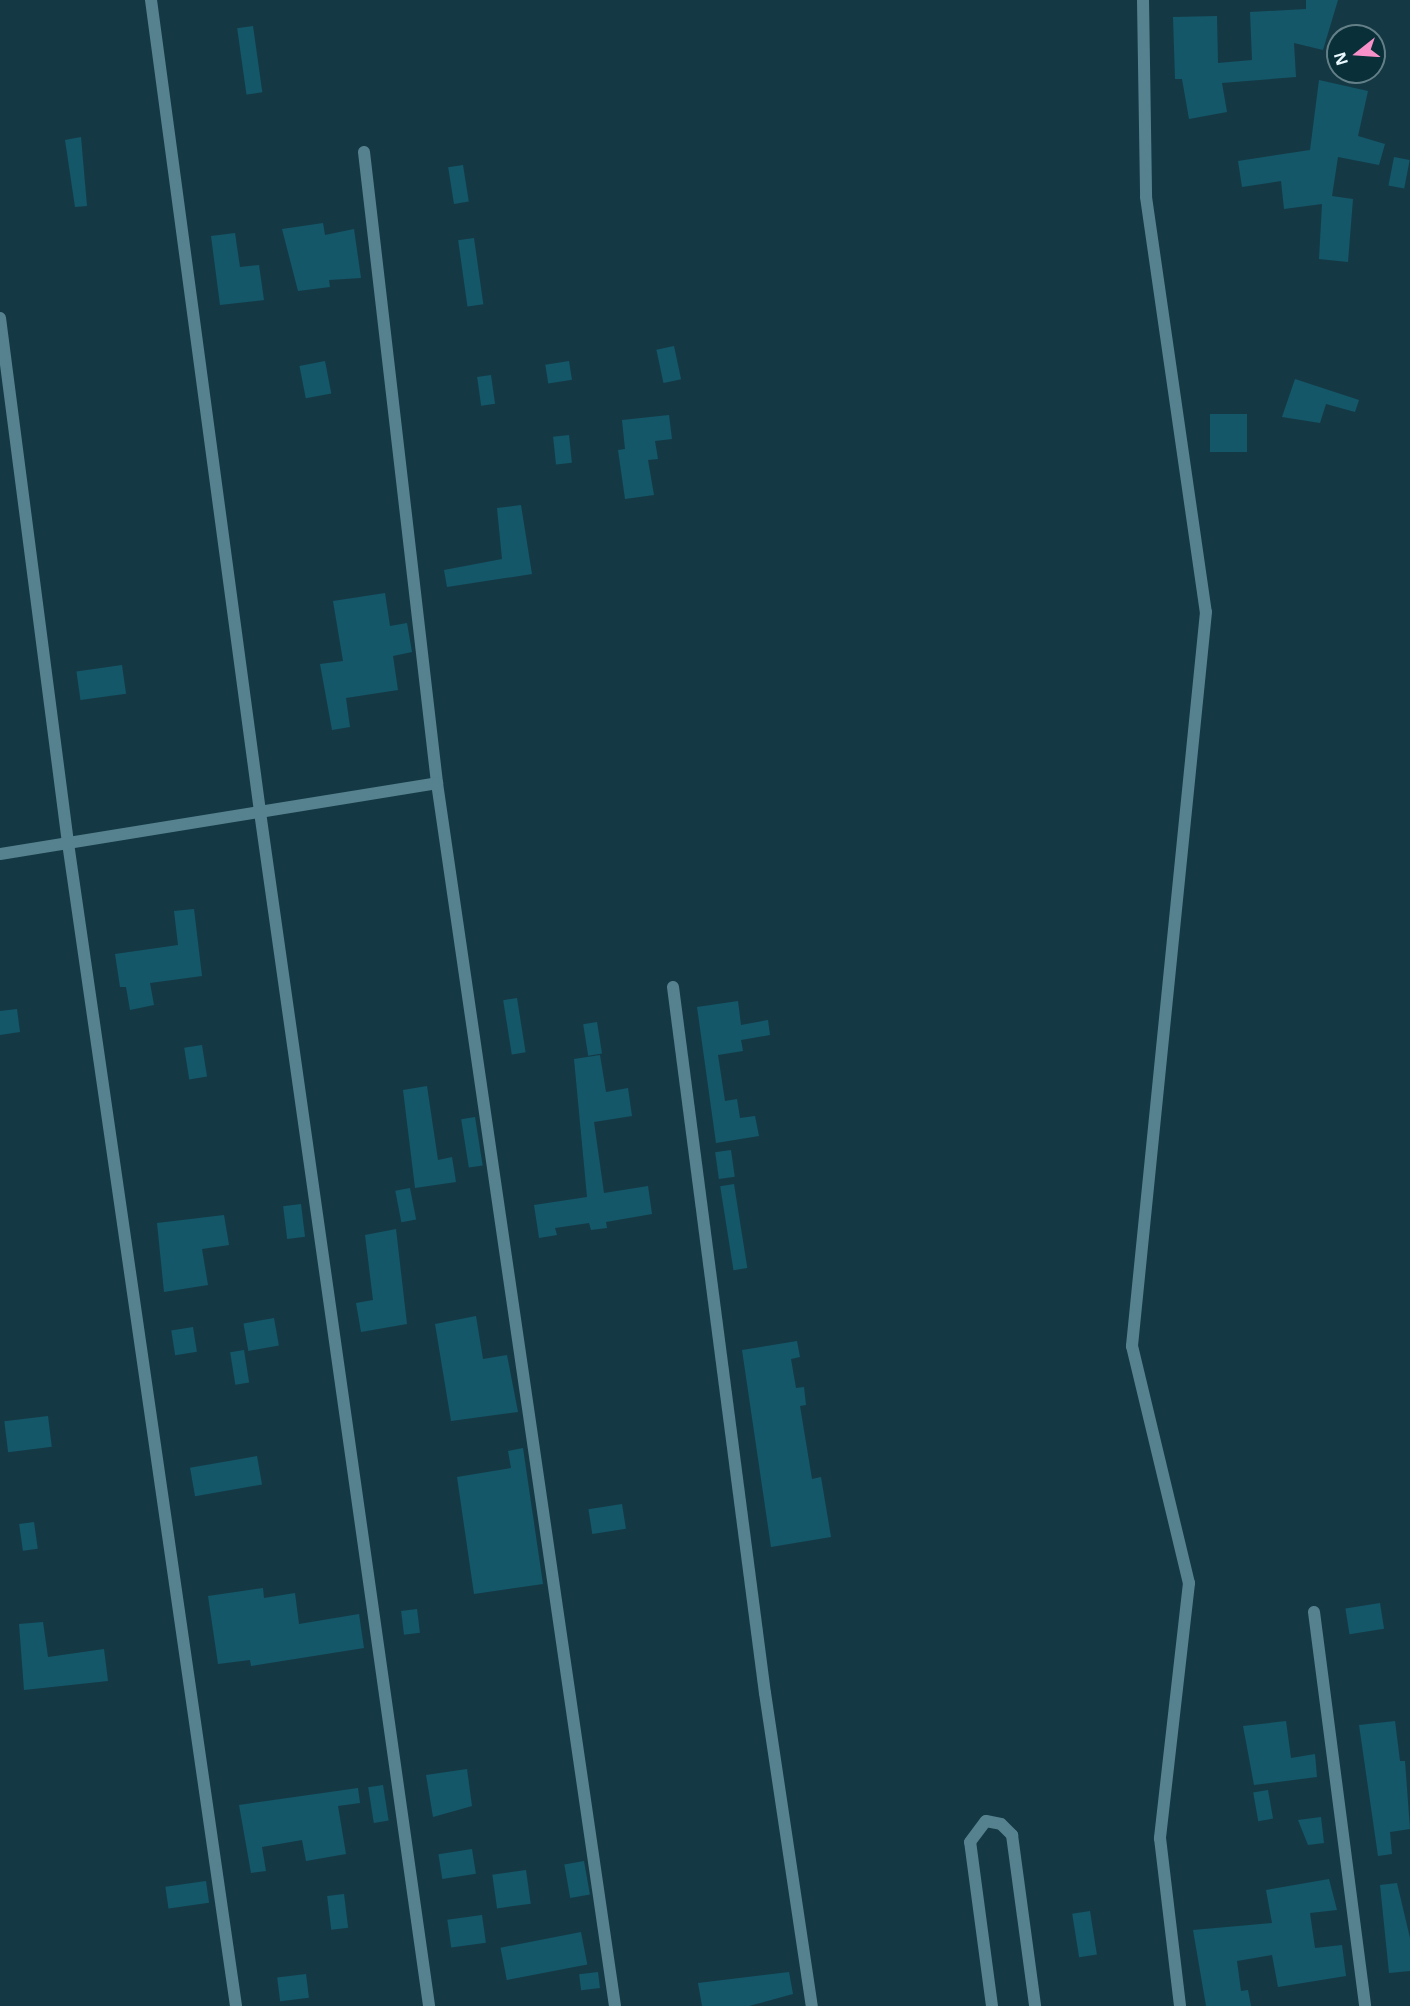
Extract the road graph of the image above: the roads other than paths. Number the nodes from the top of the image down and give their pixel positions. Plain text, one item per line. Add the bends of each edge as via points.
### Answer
1 (152, 0) edge
2 (1143, 0) edge
3 (364, 152) dead end
4 (0, 318) edge
5 (437, 783) junction
6 (260, 812) junction
7 (68, 843) junction
8 (0, 854) edge
9 (673, 987) dead end
10 (1314, 1612) dead end
11 (236, 2006) edge
12 (429, 2006) edge
13 (615, 2006) edge
14 (812, 2006) edge
15 (992, 2006) edge
16 (1035, 2006) edge
17 (1180, 2006) edge
18 (1365, 2006) edge

1 - 6 street
2 - 17 street via 1146,197 1206,612 1132,1346 1189,1583 1160,1838
3 - 5 street
4 - 7 street
5 - 6 street
5 - 13 street
6 - 7 street
6 - 12 street
7 - 8 street
7 - 11 street
9 - 14 street via 765,1693
10 - 18 street
15 - 16 street via 970,1842 986,1821 1002,1824 1012,1835

